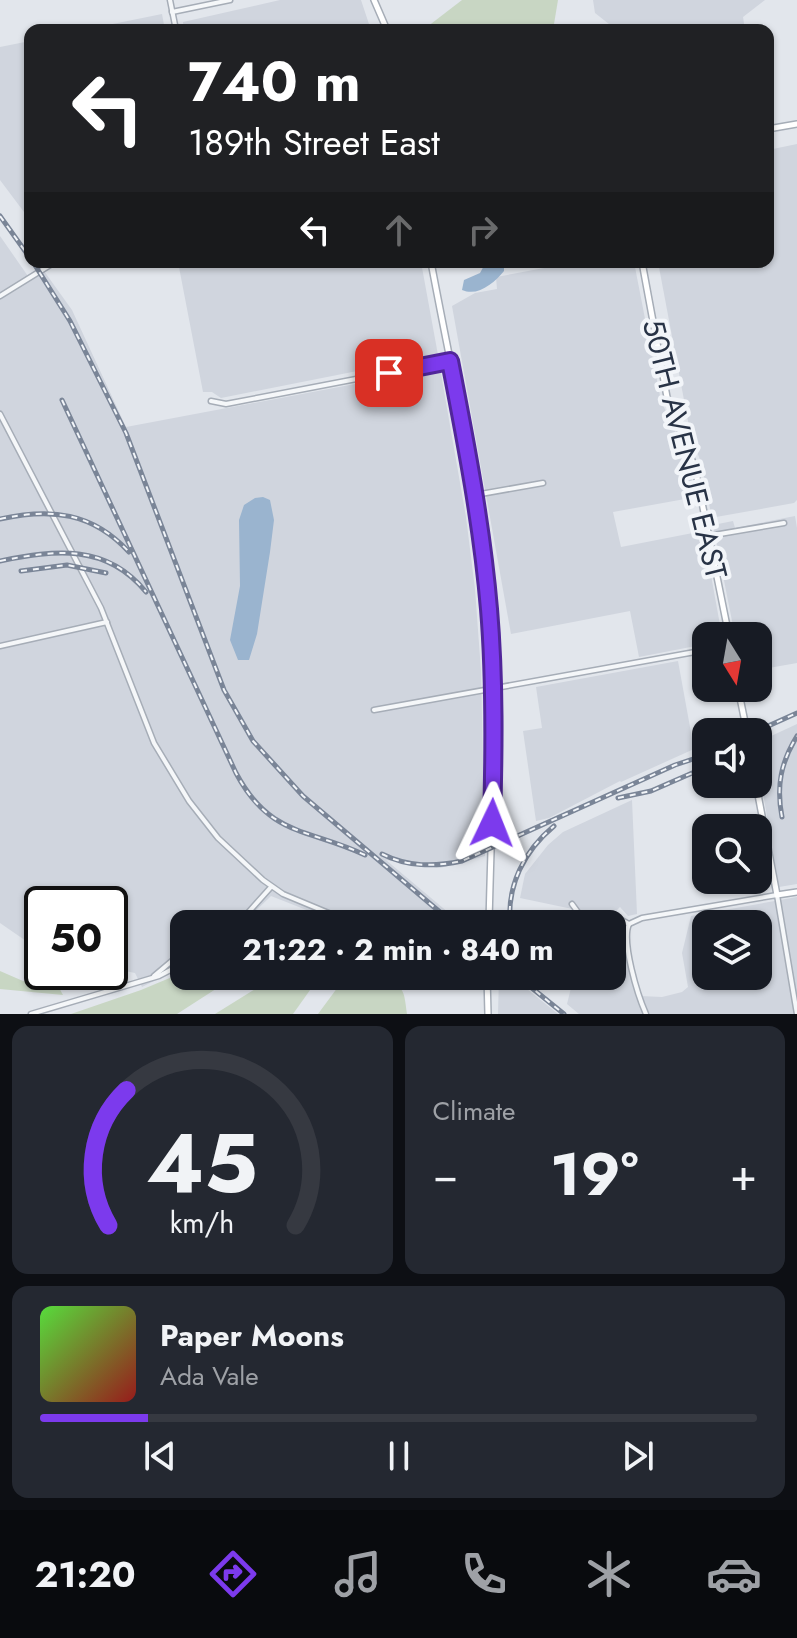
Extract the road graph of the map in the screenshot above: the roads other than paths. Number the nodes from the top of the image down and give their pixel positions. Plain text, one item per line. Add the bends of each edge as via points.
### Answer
1 (170, 0) edge
2 (230, 0) edge
3 (374, 0) edge
4 (172, 12) junction
5 (175, 24) edge
6 (384, 24) edge
7 (797, 124) edge
8 (774, 128) edge
9 (45, 268) edge
10 (432, 268) edge
11 (643, 268) edge
12 (0, 296) edge
13 (450, 361) junction
14 (211, 401) dead end
15 (0, 414) edge
16 (543, 483) dead end
17 (475, 495) junction
18 (784, 523) dead end
19 (708, 536) junction
20 (107, 622) junction
21 (726, 622) edge
22 (0, 646) edge
23 (692, 652) edge
24 (493, 688) junction
25 (374, 710) dead end
26 (759, 798) edge
27 (271, 886) junction
28 (797, 892) edge
29 (777, 895) junction
30 (572, 904) dead end
31 (250, 910) edge
32 (321, 910) edge
33 (489, 910) edge
34 (629, 924) junction
35 (170, 963) edge
36 (170, 970) edge
37 (152, 978) junction
38 (487, 990) edge
39 (31, 1014) edge
40 (487, 1014) edge
41 (646, 1014) edge
42 (797, 1014) edge

1 - 4 street
2 - 4 street
3 - 6 main road
4 - 5 street
7 - 8 main road
9 - 12 street
10 - 13 main road
11 - 19 main road, 50TH AVENUE EAST via 667,397 691,454
13 - 14 street via 226,404
13 - 17 main road
15 - 20 street
16 - 17 street
17 - 24 main road
18 - 19 street
19 - 21 main road, 50TH AVENUE EAST
20 - 22 street
20 - 27 street via 151,736 176,782 218,838
23 - 24 street
24 - 25 street
24 - 33 main road
26 - 29 main road
27 - 31 street
27 - 32 street
28 - 29 main road
29 - 34 street
29 - 42 street
30 - 34 street via 585,922 616,917
34 - 41 street via 627,937
35 - 37 street
36 - 37 street
37 - 39 street
38 - 40 main road

